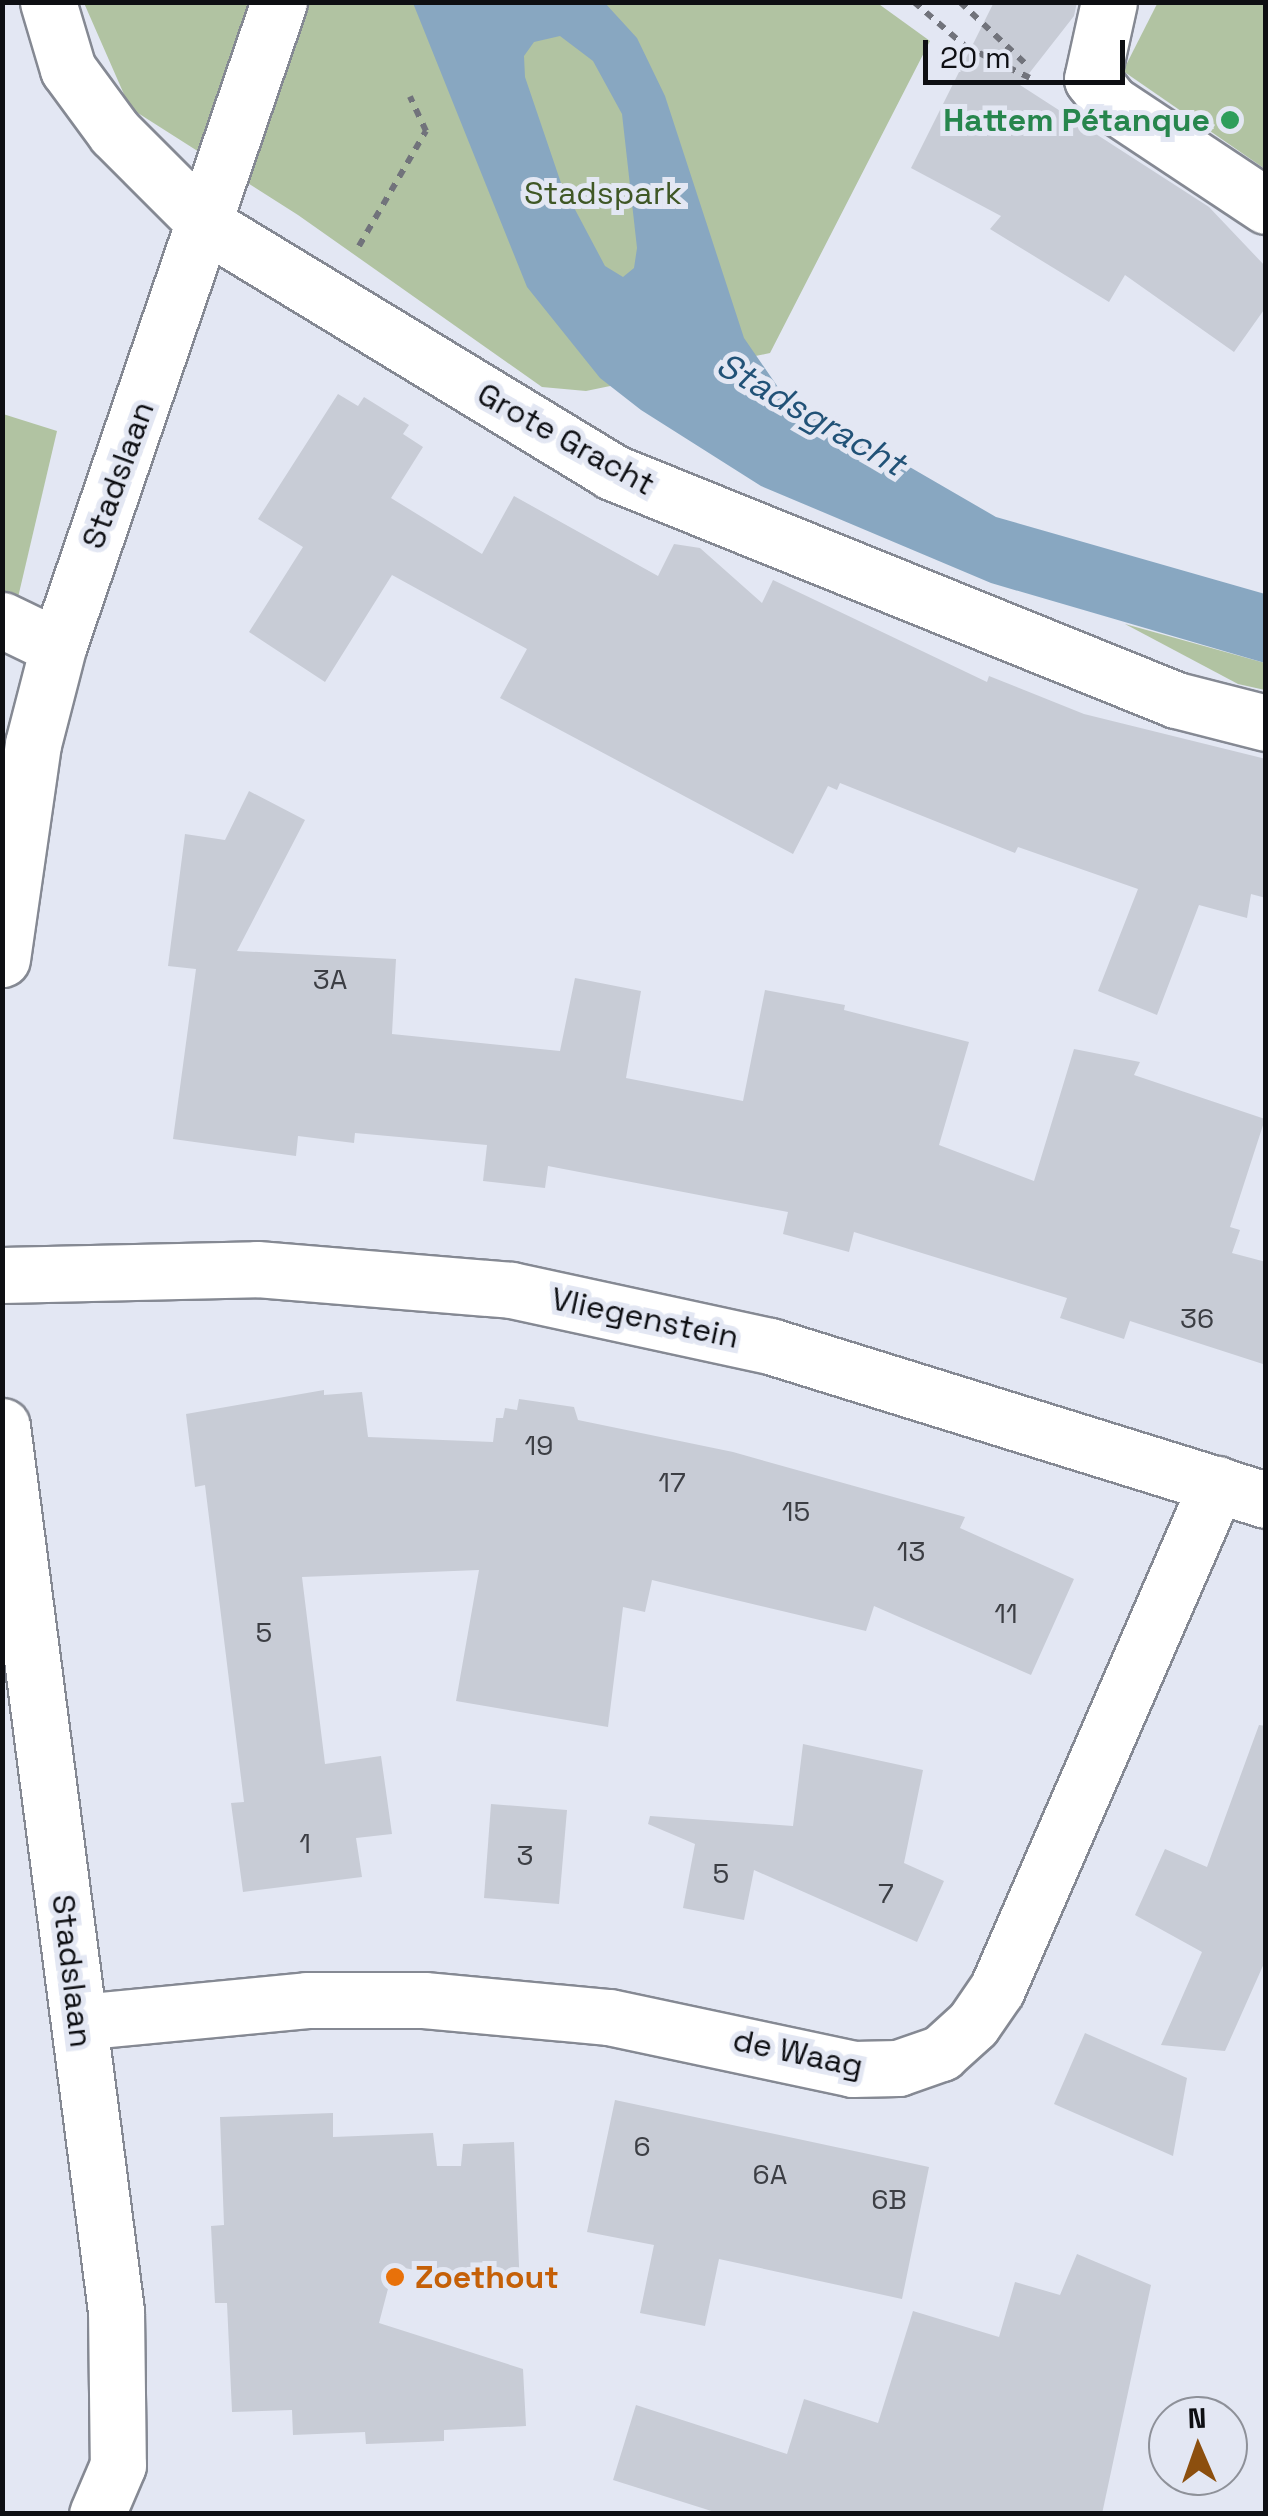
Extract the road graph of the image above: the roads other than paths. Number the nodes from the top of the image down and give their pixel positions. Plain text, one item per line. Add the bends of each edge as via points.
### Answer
1 (48, 2) edge
2 (279, 2) edge
3 (1109, 2) edge
4 (1132, 2) edge
5 (1266, 184) edge
6 (1266, 206) edge
7 (208, 226) junction
8 (2, 620) edge
9 (58, 647) junction
10 (1266, 723) edge
11 (2, 959) edge
12 (2, 1275) edge
13 (2, 1426) edge
14 (1241, 1492) edge
15 (79, 2022) junction
16 (97, 2514) edge

1 - 7 street, Grote Gracht via 68,69 116,133
2 - 7 street, Stadslaan
3 - 6 street via 1092,79 1111,103
4 - 5 street via 1119,55 1130,90
7 - 9 street, Stadslaan
7 - 10 street, Grote Gracht via 612,472 1176,700
8 - 9 street
9 - 11 street, Stadslaan via 33,744
12 - 14 street, Vliegenstein via 257,1269 511,1290 770,1346
13 - 15 street, Stadslaan
14 - 15 street, de Waag via 997,1988 972,2024 940,2052 898,2068 853,2069 609,2017 424,2000 307,2000
15 - 16 street, Stadslaan via 116,2312 120,2398 118,2465

